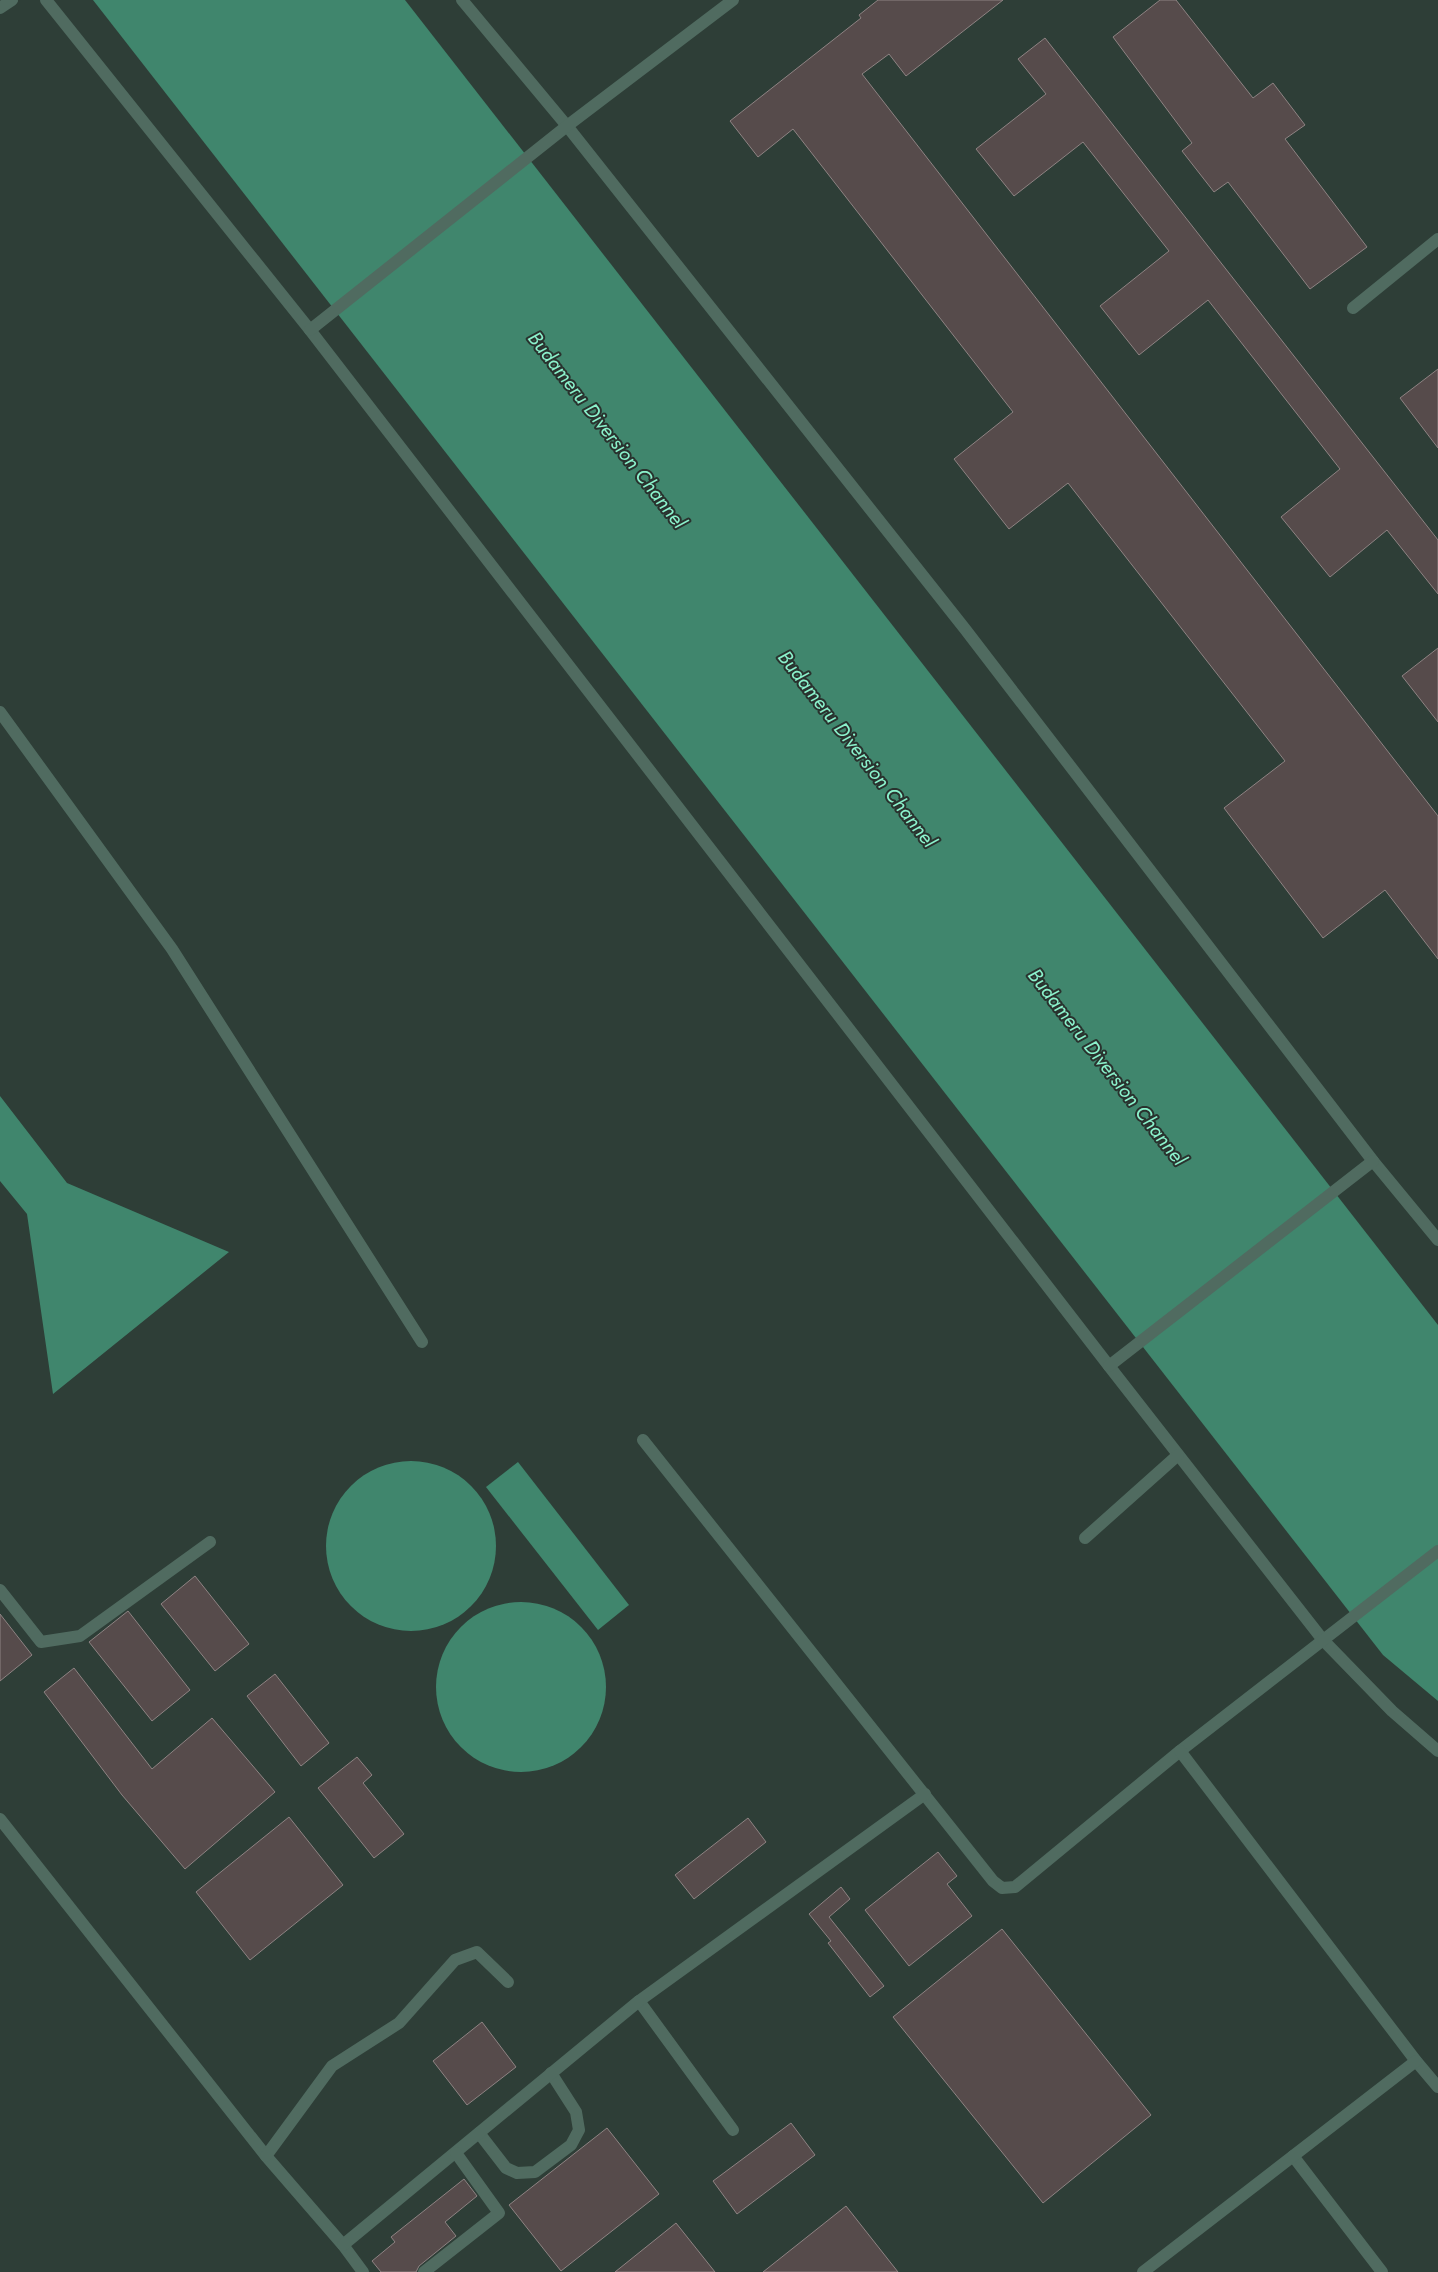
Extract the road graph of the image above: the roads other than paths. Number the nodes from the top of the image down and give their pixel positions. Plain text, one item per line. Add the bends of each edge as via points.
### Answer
1 (12, 0) edge
2 (46, 0) edge
3 (462, 0) edge
4 (734, 0) edge
5 (0, 8) edge
6 (567, 126) junction
7 (1438, 239) edge
8 (1353, 308) dead end
9 (310, 330) junction
10 (0, 712) edge
11 (1373, 1161) junction
12 (1438, 1240) edge
13 (422, 1342) dead end
14 (1109, 1366) junction
15 (643, 1440) dead end
16 (1178, 1455) junction
17 (1086, 1538) dead end
18 (210, 1542) dead end
19 (1438, 1551) edge
20 (0, 1590) edge
21 (1323, 1640) junction
22 (1180, 1751) junction
23 (1438, 1751) edge
24 (925, 1794) junction
25 (0, 1819) edge
26 (508, 1982) dead end
27 (639, 2001) junction
28 (1416, 2062) junction
29 (551, 2074) junction
30 (1438, 2087) edge
31 (733, 2130) dead end
32 (479, 2133) junction
33 (456, 2152) junction
34 (266, 2156) junction
35 (1293, 2156) junction
36 (343, 2245) junction
37 (363, 2272) edge
38 (424, 2272) edge
39 (1143, 2272) edge
40 (1382, 2272) edge

1 - 5 lane
2 - 9 lane
3 - 6 lane
4 - 6 lane
6 - 9 lane
6 - 11 lane via 965,630
7 - 8 lane
9 - 14 lane
10 - 13 lane via 172,949
11 - 12 lane
11 - 14 lane
14 - 16 lane
15 - 24 lane
16 - 17 lane
16 - 21 lane
18 - 20 lane via 80,1636 41,1642
19 - 21 lane
21 - 22 lane
21 - 23 lane via 1392,1711
22 - 24 lane via 1015,1887 1002,1888 993,1881
22 - 28 lane
24 - 27 lane
25 - 34 lane
26 - 34 lane via 477,1952 455,1960 399,2022 332,2066
27 - 29 lane
27 - 31 lane
28 - 30 lane
28 - 35 lane
29 - 32 lane
29 - 32 lane via 576,2112 579,2130 571,2145 535,2172 517,2173 506,2168
32 - 33 lane
33 - 36 lane
33 - 38 lane via 499,2213
34 - 36 lane
35 - 39 lane
35 - 40 lane
36 - 37 lane

